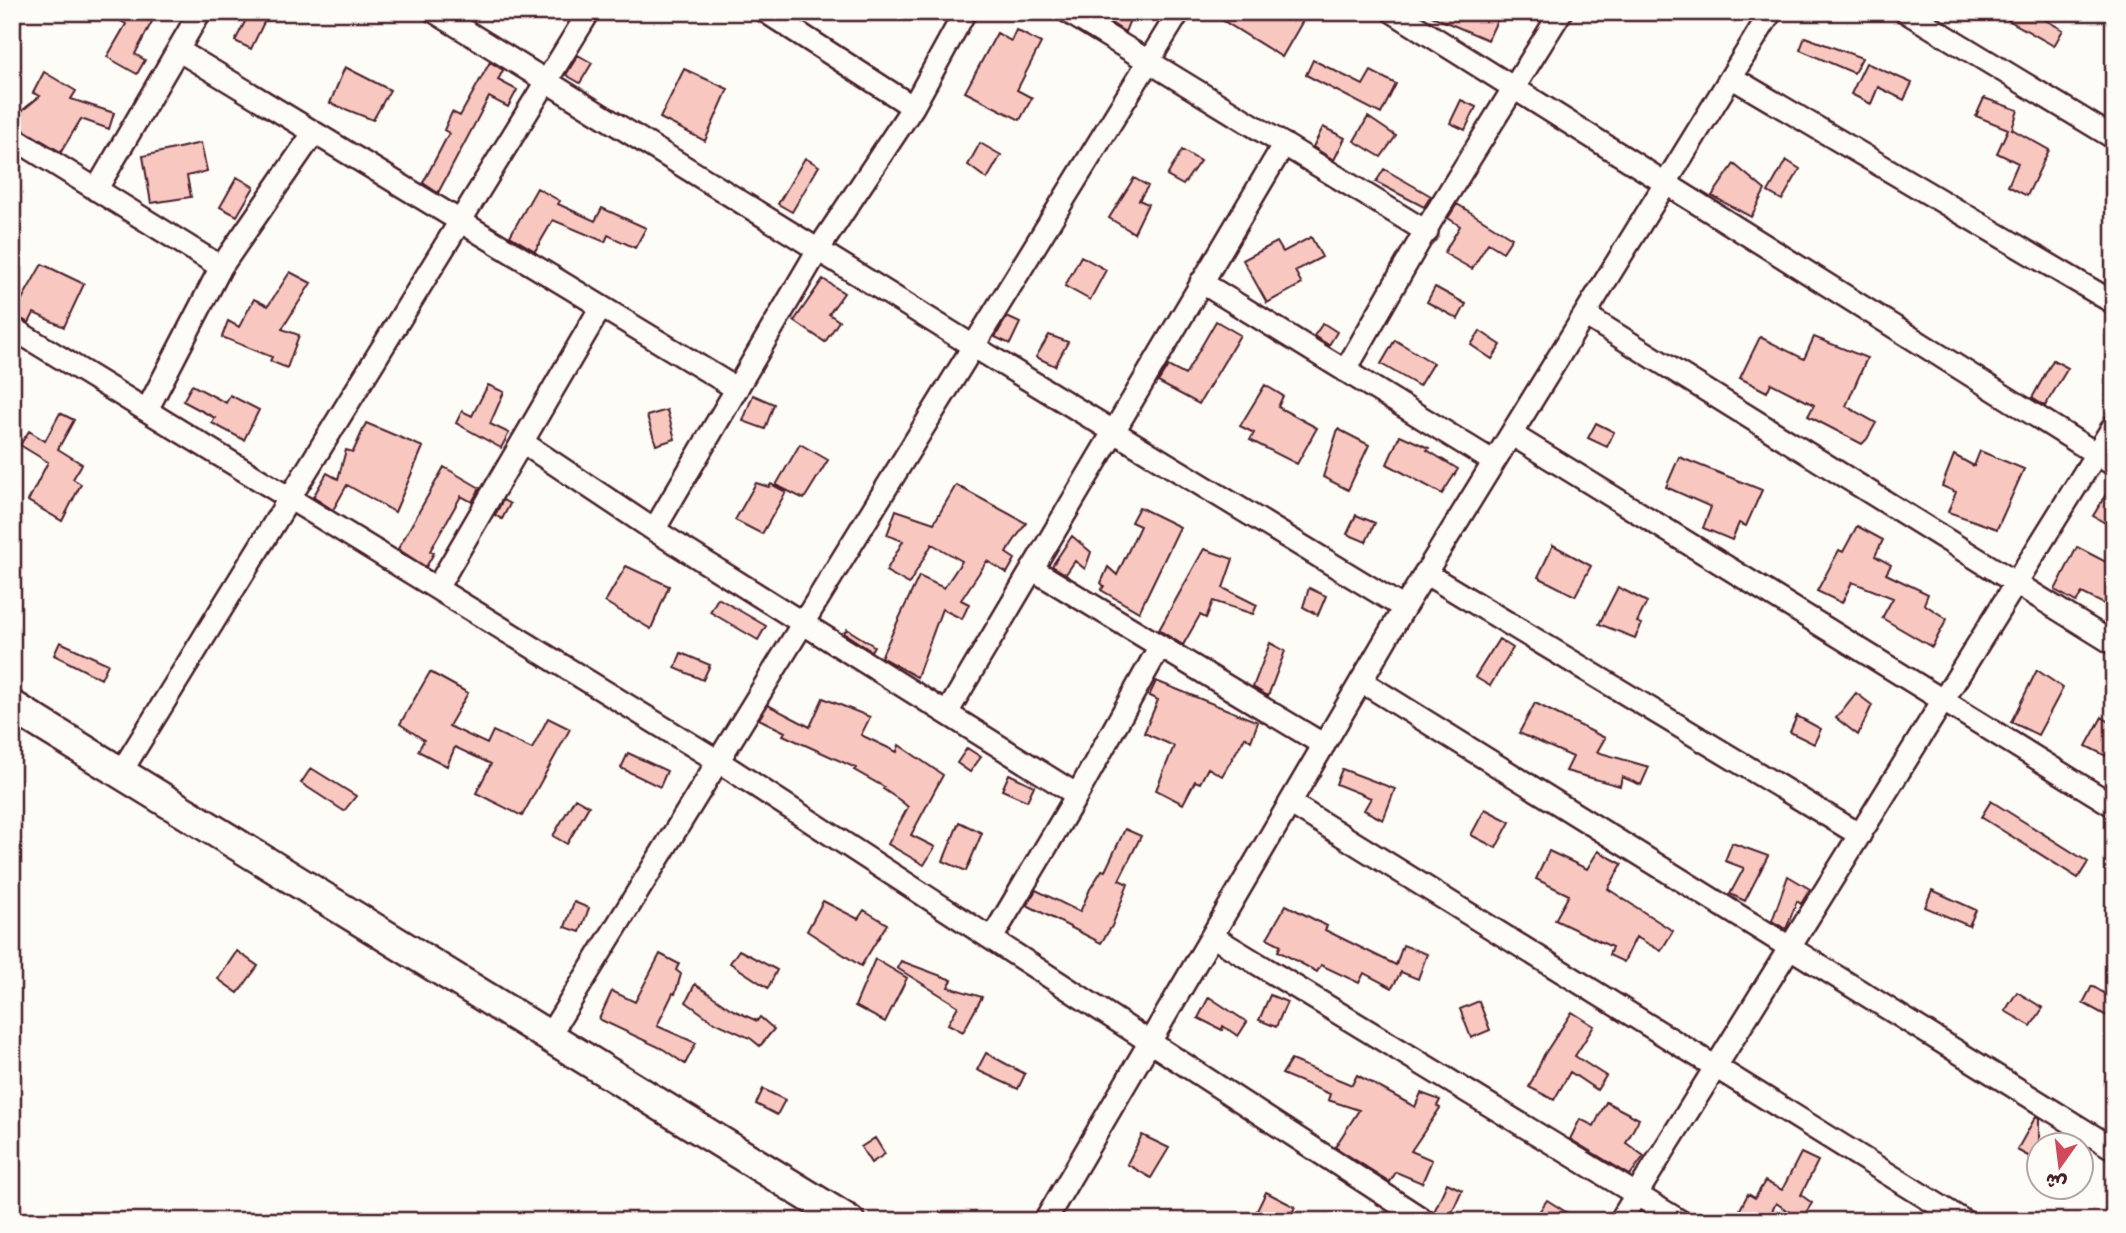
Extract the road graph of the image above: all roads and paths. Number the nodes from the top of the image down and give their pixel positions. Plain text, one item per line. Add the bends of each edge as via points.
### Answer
1 (200, 12) edge
2 (435, 12) edge
3 (589, 12) edge
4 (965, 12) edge
5 (1068, 12) edge
6 (1179, 12) edge
7 (1393, 12) edge
8 (1561, 12) edge
9 (1771, 12) edge
10 (1906, 12) edge
11 (779, 16) edge
12 (178, 50) junction
13 (1149, 61) junction
14 (1731, 78) junction
15 (547, 81) junction
16 (1514, 88) junction
17 (913, 107) junction
18 (313, 134) junction
19 (12, 137) edge
20 (2114, 138) edge
21 (1284, 144) junction
22 (1666, 184) junction
23 (96, 190) junction
24 (460, 222) junction
25 (1426, 231) junction
26 (818, 250) junction
27 (221, 267) junction
28 (1201, 282) junction
29 (2114, 303) edge
30 (601, 307) junction
31 (1585, 316) junction
32 (12, 328) edge
33 (973, 346) junction
34 (1345, 371) junction
35 (737, 389) junction
36 (147, 410) junction
37 (2114, 425) edge
38 (1112, 431) junction
39 (1511, 434) junction
40 (522, 442) junction
41 (2105, 459) edge
42 (1494, 462) junction
43 (290, 498) junction
44 (654, 530) junction
45 (1032, 569) junction
46 (1425, 573) junction
47 (2016, 583) junction
48 (437, 588) junction
49 (1404, 608) junction
50 (803, 623) junction
51 (2114, 644) edge
52 (1160, 646) junction
53 (1362, 681) junction
54 (1943, 701) junction
55 (12, 706) edge
56 (947, 713) junction
57 (1324, 745) junction
58 (718, 761) junction
59 (121, 772) junction
60 (1077, 795) junction
61 (1290, 803) junction
62 (2114, 806) edge
63 (1860, 835) junction
64 (1212, 936) junction
65 (992, 939) junction
66 (1790, 947) junction
67 (549, 1036) junction
68 (1150, 1042) junction
69 (1716, 1067) junction
70 (2114, 1149) edge
71 (1637, 1194) junction
72 (849, 1221) edge
73 (1045, 1221) edge
74 (1425, 1221) edge
75 (1620, 1221) edge
76 (1680, 1221) edge
77 (1964, 1221) edge

1 - 12 street
2 - 15 street
3 - 15 street
4 - 17 street
5 - 13 street
6 - 13 street
7 - 16 street
8 - 16 street
9 - 14 street
10 - 20 street
11 - 17 street
12 - 18 street
12 - 23 street
13 - 21 street
13 - 33 street
14 - 22 street
14 - 29 street
15 - 24 street
15 - 26 street
16 - 22 street
16 - 25 street
17 - 26 street
18 - 24 street
18 - 27 street
19 - 23 street
21 - 25 street
21 - 28 street
22 - 31 street
22 - 41 street
23 - 27 street
24 - 30 street
24 - 43 street
25 - 34 street
26 - 33 street
26 - 35 street
27 - 36 street
28 - 34 street
28 - 38 street
30 - 35 street
30 - 40 street
31 - 39 street
31 - 47 street
32 - 36 street
33 - 38 street
33 - 50 street
34 - 42 street
35 - 44 street
36 - 43 street
37 - 41 street
38 - 45 street
38 - 49 street
39 - 42 street
39 - 54 street
40 - 44 street
40 - 48 street
41 - 47 street
42 - 46 street
43 - 48 street
43 - 59 street
44 - 50 street
45 - 52 street
45 - 56 street
46 - 49 street
46 - 63 street
47 - 51 street
47 - 54 street
48 - 58 street
49 - 53 street
50 - 56 street
50 - 58 street
52 - 57 street
52 - 60 street
53 - 57 street
53 - 66 street
54 - 62 street
54 - 63 street
55 - 59 main road
56 - 60 street
57 - 61 street
58 - 65 street
58 - 67 street
59 - 67 main road
60 - 65 street
61 - 64 street
61 - 69 street
63 - 66 street
64 - 68 street
64 - 71 street
65 - 68 street
66 - 69 street
66 - 70 street
67 - 72 main road
68 - 73 street
68 - 74 street
69 - 71 street
69 - 77 street
71 - 75 street
71 - 76 street

